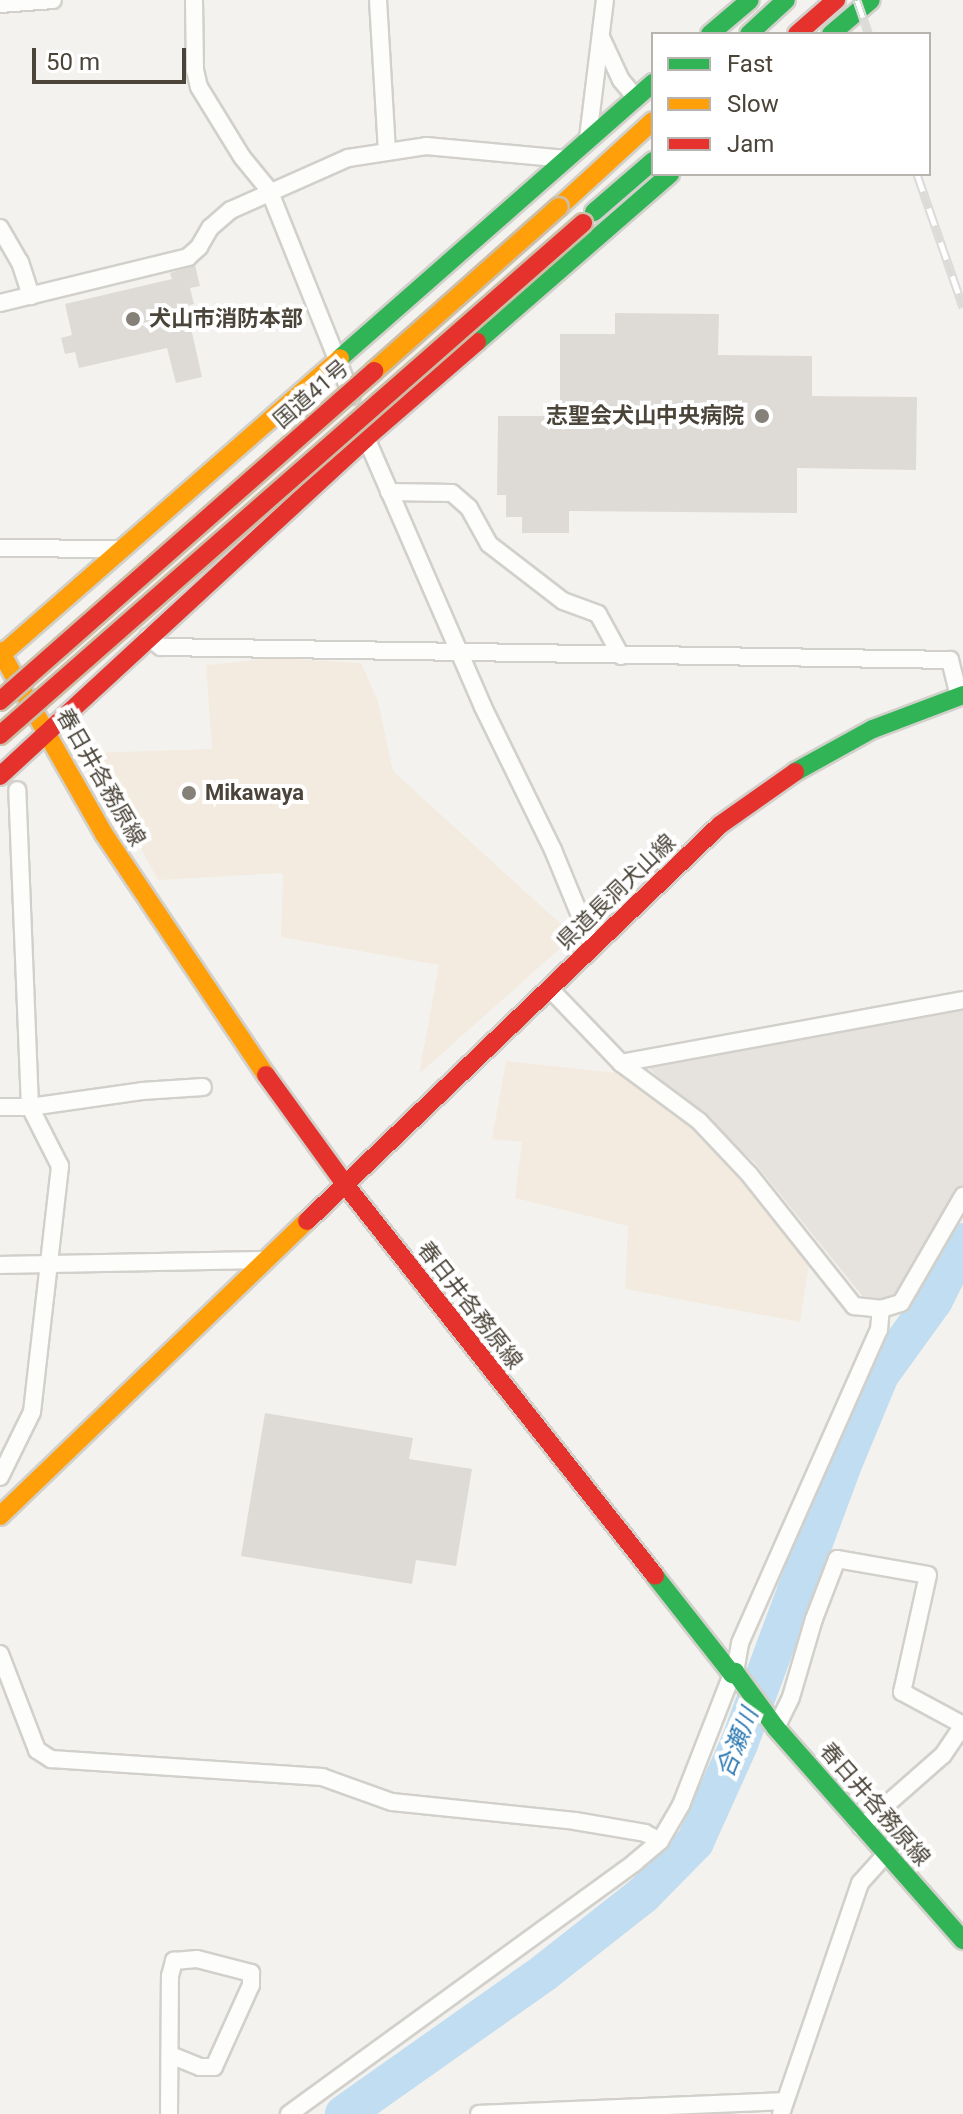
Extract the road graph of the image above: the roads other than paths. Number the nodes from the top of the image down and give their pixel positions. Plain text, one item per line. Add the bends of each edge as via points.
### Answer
1 (53, 0) edge
2 (194, 0) edge
3 (378, 0) edge
4 (605, 0) edge
5 (750, 0) edge
6 (786, 0) edge
7 (836, 0) edge
8 (871, 0) edge
9 (0, 4) edge
10 (712, 32) edge
11 (751, 32) edge
12 (799, 32) edge
13 (833, 32) edge
14 (600, 35) junction
15 (651, 85) edge
16 (636, 98) junction
17 (651, 123) edge
18 (588, 140) junction
19 (387, 152) junction
20 (566, 159) junction
21 (651, 163) edge
22 (668, 176) edge
23 (269, 190) junction
24 (0, 228) edge
25 (31, 296) junction
26 (0, 303) edge
27 (339, 359) junction
28 (366, 438) junction
29 (389, 492) junction
30 (0, 548) edge
31 (125, 549) junction
32 (148, 637) junction
33 (1, 653) edge
34 (461, 655) junction
35 (621, 656) junction
36 (961, 696) edge
37 (0, 701) edge
38 (0, 735) edge
39 (48, 735) junction
40 (0, 776) edge
41 (17, 790) dead end
42 (593, 947) junction
43 (551, 990) junction
44 (963, 1000) edge
45 (621, 1063) junction
46 (203, 1087) dead end
47 (0, 1107) edge
48 (30, 1107) junction
49 (347, 1187) junction
50 (963, 1196) edge
51 (267, 1260) junction
52 (48, 1263) junction
53 (0, 1265) edge
54 (881, 1309) junction
55 (0, 1477) edge
56 (0, 1516) edge
57 (0, 1654) edge
58 (734, 1673) junction
59 (963, 1725) edge
60 (776, 1728) junction
61 (861, 1827) junction
62 (660, 1841) junction
63 (885, 1855) junction
64 (963, 1940) edge
65 (170, 2055) junction
66 (783, 2108) edge
67 (169, 2114) edge
68 (289, 2114) edge
69 (479, 2114) edge

1 - 9 street
2 - 23 street via 199,87
3 - 19 street
4 - 14 street
5 - 10 main road
6 - 11 main road
7 - 12 main road
8 - 13 main road
14 - 16 street via 621,80
14 - 18 street
15 - 16 main road
16 - 18 main road
17 - 37 main road, 国道41号, bridge
18 - 20 main road
19 - 20 street via 426,146
19 - 23 street via 348,158
20 - 27 main road
21 - 38 main road, bridge
22 - 28 main road
23 - 25 street via 221,217 188,257
23 - 27 street
24 - 25 street via 20,262
25 - 26 street
27 - 28 street
27 - 31 main road
28 - 29 street
28 - 32 main road
29 - 34 street
29 - 35 street via 452,493 469,508 489,544 563,601 598,614
30 - 31 street
31 - 33 main road
32 - 34 street via 161,647
32 - 39 main road
33 - 39 main road, 春日井各務原線
34 - 35 street
34 - 42 street
35 - 36 street via 950,660
36 - 42 main road, 県道長洞犬山線 via 873,729 787,777 720,825
39 - 40 main road
39 - 49 main road, 春日井各務原線 via 104,834 221,1012
41 - 48 street
42 - 43 main road, 県道長洞犬山線
43 - 45 street
43 - 49 main road, 県道長洞犬山線
44 - 45 street
45 - 54 street via 699,1121 854,1306
46 - 48 street
47 - 48 street
48 - 52 street via 60,1166
49 - 51 main road, 県道長洞犬山線
49 - 58 main road, 春日井各務原線
50 - 54 street via 901,1303
51 - 52 street
51 - 56 main road, 県道長洞犬山線
52 - 53 street
52 - 55 street via 32,1412
54 - 58 street via 879,1330 740,1643
57 - 62 street via 37,1750 51,1759 322,1777 392,1802 575,1821 645,1833
58 - 60 main road, 春日井各務原線
58 - 62 street via 681,1805
59 - 60 street via 902,1692 928,1575 837,1559
59 - 61 street via 943,1755
60 - 61 main road, 春日井各務原線
61 - 63 main road, 春日井各務原線
62 - 68 street
63 - 64 main road, 春日井各務原線
63 - 66 street via 860,1883
65 - 65 street via 174,1961 197,1959 251,1973 251,1985 214,2067
65 - 67 street
66 - 69 street

